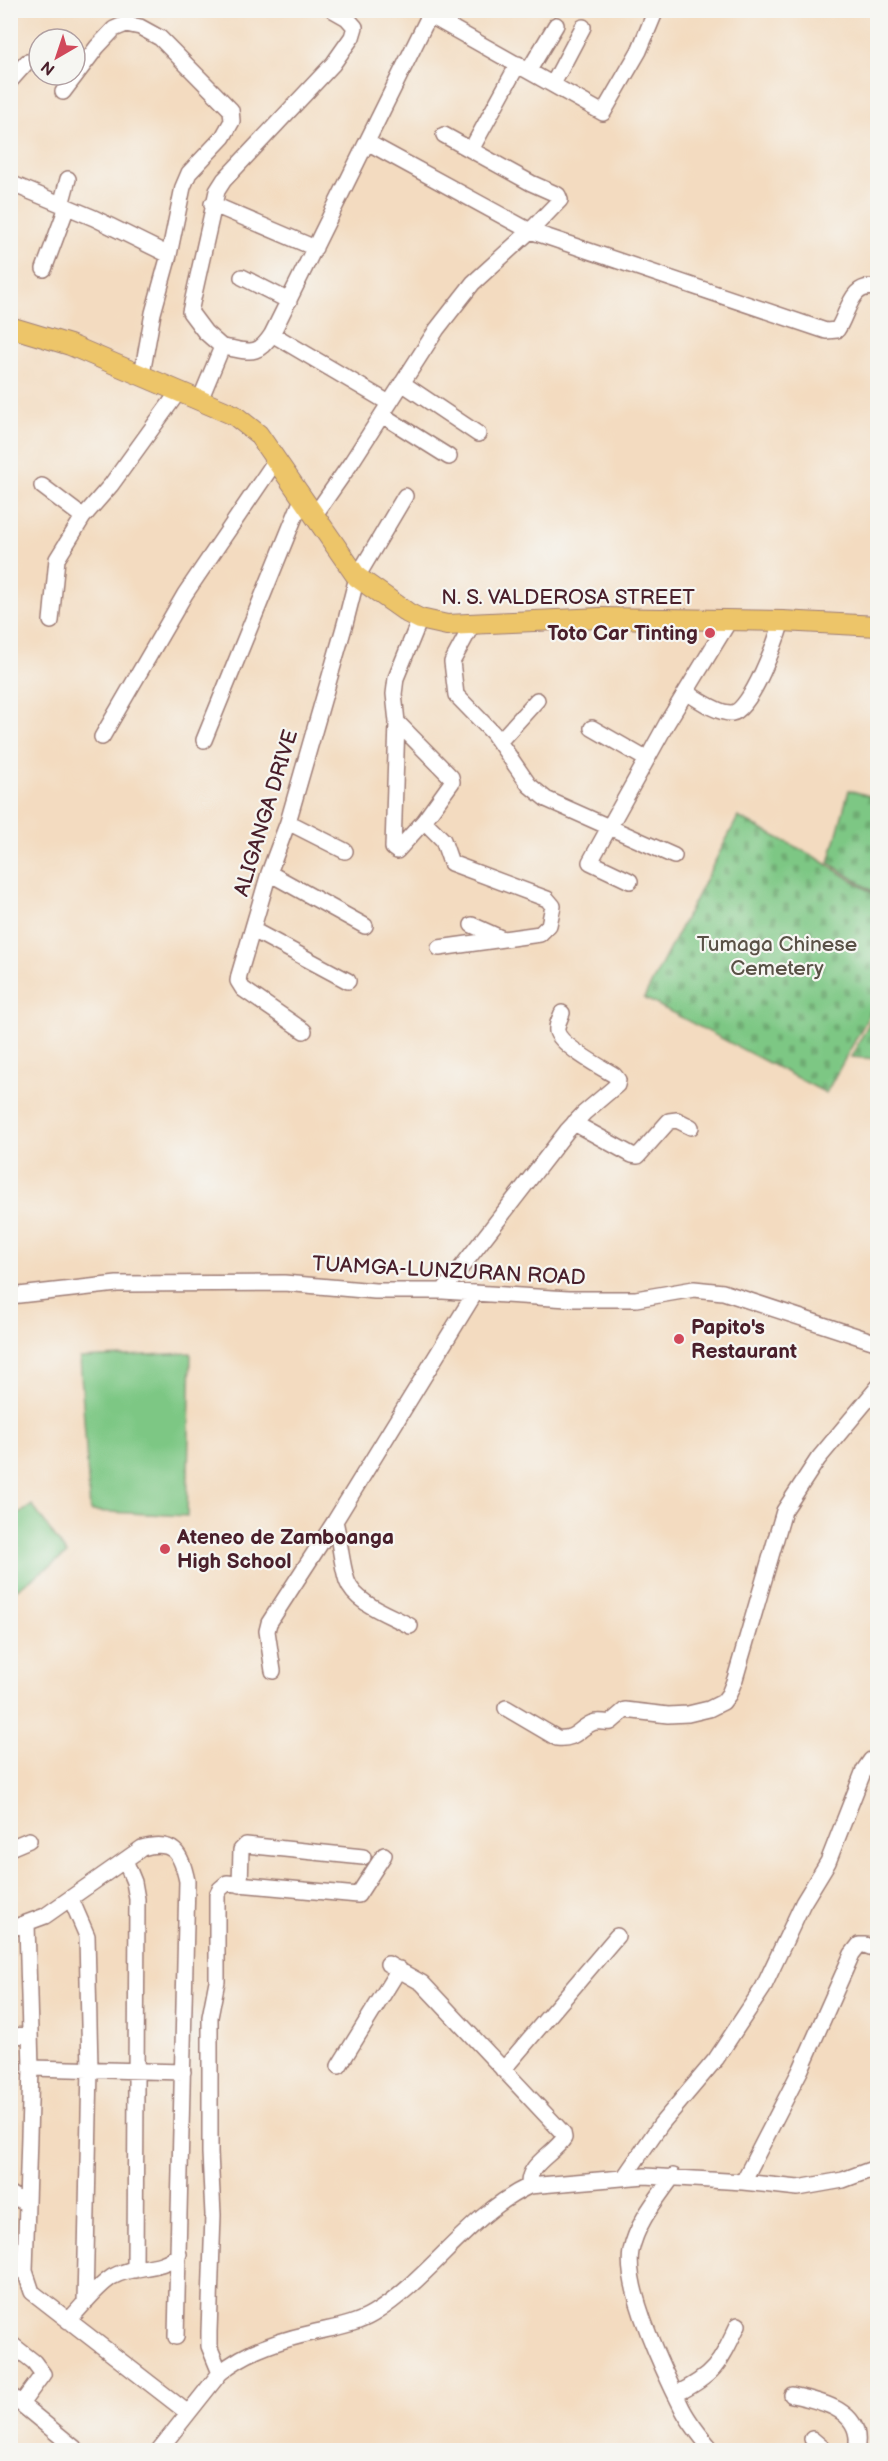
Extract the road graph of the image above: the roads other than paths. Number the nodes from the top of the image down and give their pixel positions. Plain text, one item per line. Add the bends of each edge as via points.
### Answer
1 (333, 10) edge
2 (656, 10) edge
3 (426, 15) edge
4 (556, 25) dead end
5 (583, 27) dead end
6 (27, 62) dead end
7 (523, 67) junction
8 (10, 81) edge
9 (553, 84) junction
10 (63, 92) dead end
11 (444, 135) dead end
12 (367, 142) junction
13 (471, 150) junction
14 (68, 179) dead end
15 (10, 183) edge
16 (212, 204) junction
17 (64, 206) junction
18 (530, 231) junction
19 (315, 249) junction
20 (169, 255) junction
21 (44, 269) dead end
22 (242, 277) dead end
23 (878, 289) edge
24 (289, 301) junction
25 (10, 327) edge
26 (272, 334) junction
27 (222, 347) junction
28 (142, 374) junction
29 (402, 383) junction
30 (179, 391) junction
31 (200, 400) junction
32 (386, 409) junction
33 (478, 434) dead end
34 (449, 457) dead end
35 (276, 460) junction
36 (42, 486) dead end
37 (405, 496) dead end
38 (302, 499) junction
39 (314, 516) junction
40 (83, 517) junction
41 (357, 577) junction
42 (420, 619) junction
43 (51, 621) dead end
44 (729, 621) junction
45 (782, 621) junction
46 (472, 624) junction
47 (878, 626) edge
48 (686, 692) junction
49 (537, 700) dead end
50 (397, 722) junction
51 (592, 728) dead end
52 (102, 737) dead end
53 (204, 740) dead end
54 (499, 742) junction
55 (646, 759) junction
56 (424, 821) junction
57 (288, 822) junction
58 (608, 826) junction
59 (345, 851) dead end
60 (674, 856) dead end
61 (269, 873) junction
62 (630, 881) dead end
63 (472, 925) dead end
64 (365, 926) dead end
65 (253, 930) junction
66 (501, 938) junction
67 (439, 948) dead end
68 (348, 981) dead end
69 (562, 1013) dead end
70 (304, 1031) dead end
71 (574, 1123) junction
72 (691, 1127) dead end
73 (443, 1291) junction
74 (475, 1293) junction
75 (10, 1296) edge
76 (878, 1343) edge
77 (878, 1387) edge
78 (335, 1521) junction
79 (410, 1626) dead end
80 (273, 1671) dead end
81 (506, 1708) dead end
82 (878, 1756) edge
83 (29, 1840) dead end
84 (10, 1848) edge
85 (384, 1855) dead end
86 (363, 1857) dead end
87 (125, 1860) junction
88 (240, 1885) junction
89 (71, 1899) junction
90 (27, 1924) junction
91 (10, 1929) edge
92 (617, 1936) dead end
93 (878, 1950) edge
94 (30, 2034) junction
95 (10, 2036) edge
96 (339, 2066) dead end
97 (31, 2068) junction
98 (90, 2068) junction
99 (136, 2069) junction
100 (503, 2070) junction
101 (183, 2072) junction
102 (878, 2167) edge
103 (625, 2176) junction
104 (673, 2176) junction
105 (743, 2182) junction
106 (529, 2186) junction
107 (10, 2194) edge
108 (26, 2204) junction
109 (179, 2254) junction
110 (135, 2270) junction
111 (85, 2304) junction
112 (68, 2321) junction
113 (738, 2325) dead end
114 (176, 2337) dead end
115 (10, 2343) edge
116 (220, 2373) junction
117 (676, 2394) junction
118 (792, 2395) dead end
119 (16, 2399) edge
120 (188, 2413) junction
121 (812, 2439) dead end
122 (77, 2451) edge
123 (159, 2451) edge
124 (712, 2451) edge
125 (825, 2451) edge
126 (856, 2451) edge

1 - 16 street via 355,27 352,37 333,64 224,180
2 - 9 street via 639,51 603,113
3 - 7 street
3 - 12 street
4 - 7 street
5 - 9 street
6 - 8 street
7 - 9 street
7 - 13 street
10 - 20 street via 97,47 114,29 126,24 160,38 231,110 232,121 223,136 186,178
11 - 13 street
12 - 18 street
12 - 19 street
13 - 18 street via 560,196 561,200
14 - 17 street
15 - 17 street
16 - 19 street
16 - 27 street via 190,312
17 - 20 street
17 - 21 street
18 - 23 street via 826,331 837,330 853,296 860,290
18 - 29 street via 473,283
19 - 24 street
20 - 28 street
22 - 24 street
24 - 26 street
25 - 28 main road, N. S. VALDEROSA STREET via 70,345
26 - 27 street via 264,347 256,351
26 - 32 street
27 - 31 street
28 - 30 main road, N. S. VALDEROSA STREET
29 - 32 street
29 - 33 street
30 - 31 main road, N. S. VALDEROSA STREET
30 - 40 street
31 - 35 main road, N. S. VALDEROSA STREET via 234,415 258,434
32 - 34 street
32 - 39 street
35 - 38 main road, N. S. VALDEROSA STREET
35 - 52 street via 185,594
36 - 40 street
37 - 41 street, ALIGANGA DRIVE
38 - 39 main road, N. S. VALDEROSA STREET
38 - 53 street
39 - 41 main road, N. S. VALDEROSA STREET
40 - 43 street via 57,559
41 - 42 main road, N. S. VALDEROSA STREET
41 - 57 street, ALIGANGA DRIVE
42 - 46 main road, N. S. VALDEROSA STREET
42 - 50 street via 396,678
44 - 45 main road, N. S. VALDEROSA STREET
44 - 46 main road, N. S. VALDEROSA STREET via 601,618
44 - 48 street
45 - 47 main road, N. S. VALDEROSA STREET
45 - 48 street via 773,651 740,710 721,710
46 - 54 street via 452,662 453,685 456,694
48 - 55 street
49 - 54 street
50 - 56 street via 451,777 452,782
50 - 56 street via 395,850 400,850
51 - 55 street
54 - 58 street via 537,793
55 - 58 street
56 - 66 street via 443,840 451,863 547,899 553,906 549,925 540,934
57 - 59 street
57 - 61 street, ALIGANGA DRIVE
58 - 60 street
58 - 62 street via 590,862
61 - 64 street
61 - 65 street, ALIGANGA DRIVE
63 - 66 street
65 - 68 street
65 - 70 street, ALIGANGA DRIVE via 239,975 241,987
66 - 67 street
69 - 71 street via 558,1036 618,1080 613,1090
71 - 72 street via 638,1156 669,1121 677,1120
71 - 73 street
73 - 74 street, TUAMGA-LUNZURAN ROAD
73 - 75 street, TUAMGA-LUNZURAN ROAD via 375,1291 284,1283 117,1284
74 - 76 street, TUAMGA-LUNZURAN ROAD via 636,1299 707,1290
74 - 78 street
77 - 81 street via 818,1459 784,1511 735,1679 723,1702 688,1714 625,1710 611,1722 592,1723 563,1738
78 - 79 street via 347,1581 353,1592
78 - 80 street via 269,1623
82 - 103 street via 864,1770 828,1862 763,1988 716,2059 661,2124
83 - 84 street
85 - 88 street via 358,1895
86 - 88 street via 246,1845 241,1850
87 - 89 street
87 - 99 street via 137,1899
87 - 101 street via 142,1848 159,1844 170,1846 183,1862 187,1881
88 - 116 street via 227,1883 217,1895 217,1981 210,2016 213,2215 209,2346
89 - 90 street
89 - 98 street via 87,1936
90 - 91 street
90 - 94 street
92 - 100 street
93 - 105 street via 859,1945 852,1954 801,2068
94 - 95 street
94 - 97 street
96 - 100 street via 393,1966 422,1983
97 - 98 street
97 - 108 street
98 - 99 street
98 - 111 street
99 - 101 street
99 - 110 street
100 - 106 street via 564,2136 531,2170
101 - 109 street
102 - 105 street via 809,2187
103 - 104 street
103 - 106 street
104 - 105 street
104 - 117 street via 635,2234 629,2270 636,2299
106 - 116 street via 514,2193 398,2298 371,2315 242,2356
107 - 108 street
108 - 112 street via 28,2285
109 - 110 street via 164,2265
109 - 114 street
110 - 111 street via 113,2277
111 - 112 street
112 - 120 street
113 - 117 street via 713,2369 701,2382
115 - 119 street via 44,2374
116 - 120 street
117 - 124 street
118 - 126 street via 830,2405 843,2413 856,2432
119 - 122 street
120 - 123 street
121 - 125 street

